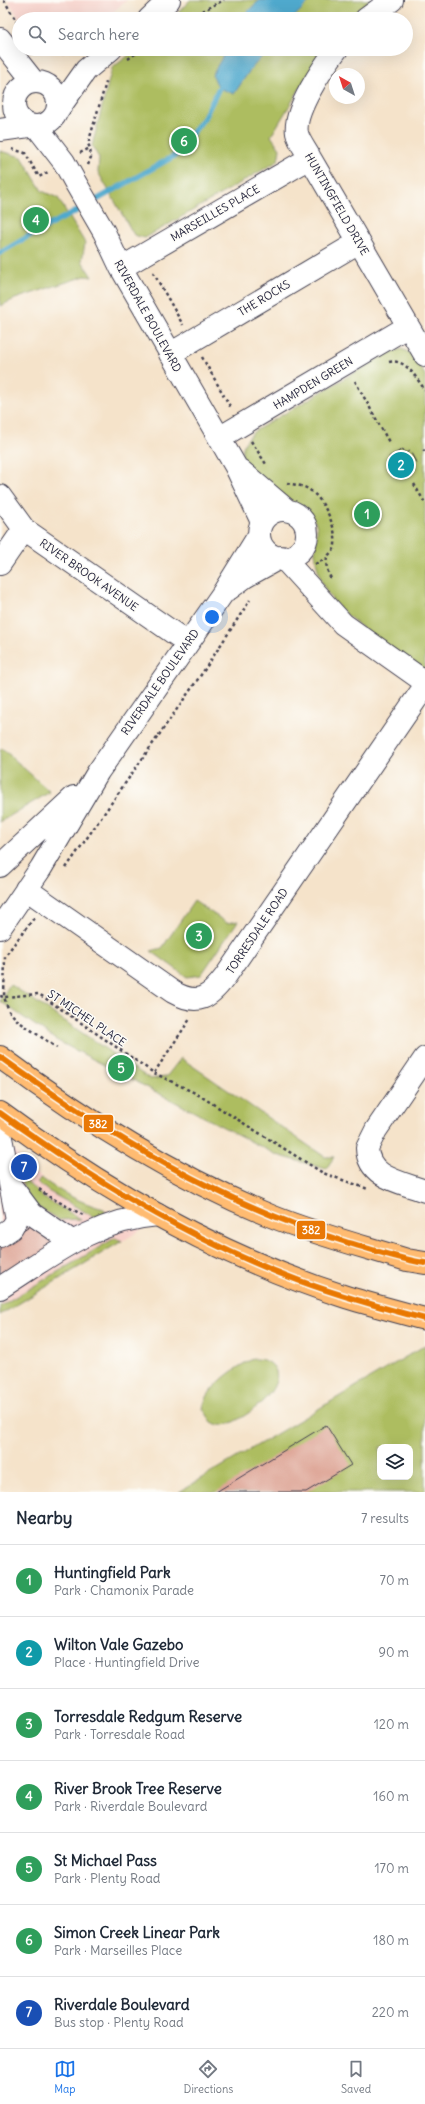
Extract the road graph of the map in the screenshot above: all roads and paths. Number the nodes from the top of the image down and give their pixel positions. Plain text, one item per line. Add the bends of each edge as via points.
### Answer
1 (4, 0) edge
2 (169, 0) edge
3 (224, 0) edge
4 (392, 0) edge
5 (156, 12) edge
6 (200, 12) edge
7 (376, 12) edge
8 (12, 14) edge
9 (1, 40) edge
10 (116, 56) edge
11 (332, 56) edge
12 (86, 70) junction
13 (108, 75) dead end
14 (28, 88) junction
15 (0, 114) edge
16 (44, 121) junction
17 (5, 139) edge
18 (90, 148) junction
19 (310, 158) junction
20 (64, 162) junction
21 (81, 176) junction
22 (359, 242) junction
23 (121, 268) junction
24 (407, 326) junction
25 (170, 354) junction
26 (425, 355) edge
27 (384, 365) dead end
28 (361, 378) dead end
29 (355, 381) junction
30 (348, 385) dead end
31 (425, 390) edge
32 (242, 425) junction
33 (219, 438) junction
34 (259, 438) dead end
35 (390, 444) dead end
36 (236, 467) junction
37 (269, 469) dead end
38 (284, 481) dead end
39 (414, 484) dead end
40 (0, 496) edge
41 (425, 503) edge
42 (288, 511) junction
43 (260, 528) junction
44 (24, 529) junction
45 (305, 542) junction
46 (282, 558) junction
47 (319, 562) junction
48 (0, 564) edge
49 (223, 593) junction
50 (329, 594) junction
51 (254, 596) dead end
52 (188, 643) junction
53 (425, 682) edge
54 (425, 686) edge
55 (98, 772) junction
56 (0, 866) edge
57 (63, 872) dead end
58 (26, 888) junction
59 (45, 902) junction
60 (0, 928) edge
61 (0, 996) edge
62 (4, 997) junction
63 (198, 1000) junction
64 (57, 1048) dead end
65 (0, 1057) edge
66 (425, 1058) edge
67 (154, 1073) junction
68 (0, 1113) edge
69 (2, 1147) edge
70 (10, 1181) junction
71 (36, 1185) dead end
72 (372, 1191) dead end
73 (425, 1191) edge
74 (158, 1215) junction
75 (103, 1226) junction
76 (7, 1231) edge
77 (73, 1242) junction
78 (425, 1263) edge
79 (0, 1288) edge
80 (425, 1319) edge

1 - 8 path
2 - 5 street
3 - 6 path
4 - 7 street
9 - 14 street
10 - 12 street
11 - 19 street, HUNTINGFIELD DRIVE via 313,85 299,114 297,132
12 - 14 street
12 - 16 street
13 - 18 path via 88,144
14 - 15 street
14 - 16 street, RIVERDALE BOULEVARD via 54,91 58,104
14 - 16 street via 13,104 18,118
16 - 17 street
16 - 20 street, RIVERDALE BOULEVARD
17 - 20 path via 25,153 39,177
18 - 20 path
18 - 21 path via 91,157
19 - 22 street, HUNTINGFIELD DRIVE
19 - 23 street, MARSEILLES PLACE
20 - 21 street, RIVERDALE BOULEVARD
21 - 23 street, RIVERDALE BOULEVARD
22 - 24 street, HUNTINGFIELD DRIVE
22 - 25 street, THE ROCKS
23 - 25 street, RIVERDALE BOULEVARD
24 - 26 street, HUNTINGFIELD DRIVE
24 - 32 street, HAMPDEN GREEN
25 - 33 street, RIVERDALE BOULEVARD
27 - 31 path via 396,360 402,363
28 - 29 path
29 - 30 path
29 - 35 path
32 - 33 street, HAMPDEN GREEN
32 - 34 path
32 - 37 path
33 - 36 street, RIVERDALE BOULEVARD
36 - 42 street, RIVERDALE BOULEVARD
36 - 43 street, RIVERDALE BOULEVARD
38 - 47 path via 308,489 327,510 334,534 334,549
39 - 41 path
40 - 44 street, RIVER BROOK AVENUE
42 - 43 street via 274,512
42 - 45 street via 302,519 306,534
43 - 46 street via 260,542 268,553
43 - 49 street, RIVERDALE BOULEVARD
44 - 48 street
44 - 52 street, RIVER BROOK AVENUE
45 - 46 street via 298,552
45 - 47 street
46 - 49 street, RIVERDALE BOULEVARD via 245,577
46 - 50 street
47 - 50 street
47 - 50 path via 329,576
49 - 52 street, RIVERDALE BOULEVARD
50 - 53 street via 343,624
51 - 57 path
52 - 55 street, RIVERDALE BOULEVARD
54 - 63 street, TORRESDALE ROAD via 216,990
55 - 56 street, RIVERDALE BOULEVARD via 57,815
55 - 58 street, RIVERDALE BOULEVARD
58 - 59 street
58 - 60 street, RIVERDALE BOULEVARD
59 - 62 path via 5,956
59 - 63 street via 173,992
61 - 62 path, ST MICHEL PLACE
62 - 64 path via 8,1011 18,1021
62 - 67 path, ST MICHEL PLACE via 39,994
63 - 67 path via 193,1015
65 - 78 highway via 69,1106 146,1154 212,1188 271,1216
66 - 73 street via 376,1130 367,1148 369,1160 377,1172
67 - 72 path, ST MICHEL PLACE via 197,1094 323,1173
68 - 74 highway via 106,1185
69 - 70 street
70 - 76 street via 17,1219
70 - 77 street via 17,1196 32,1214
71 - 75 path via 48,1196
74 - 75 street via 130,1218
74 - 80 highway via 221,1247 285,1275 346,1297
75 - 77 street
77 - 79 street

